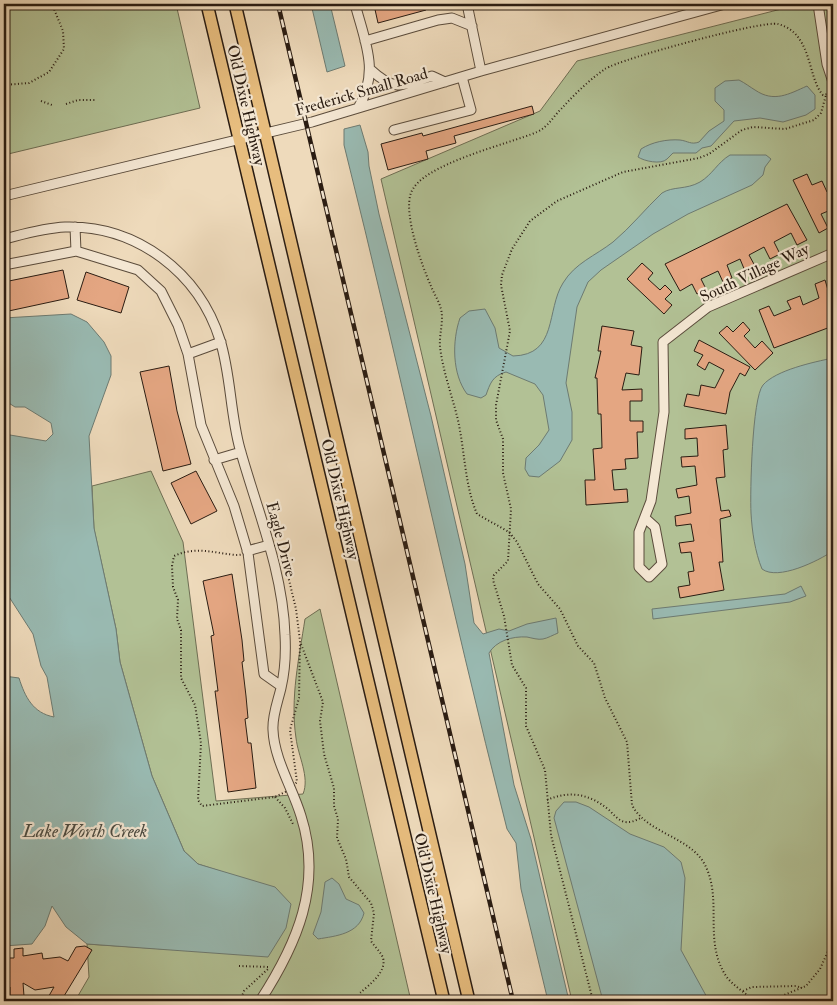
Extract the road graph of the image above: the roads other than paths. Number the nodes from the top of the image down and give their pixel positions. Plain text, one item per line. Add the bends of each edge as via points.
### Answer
1 (207, 4) edge
2 (235, 4) edge
3 (356, 4) edge
4 (467, 4) edge
5 (725, 4) edge
6 (818, 4) edge
7 (472, 26) junction
8 (365, 40) junction
9 (371, 70) junction
10 (481, 71) junction
11 (462, 77) junction
12 (445, 82) junction
13 (833, 82) edge
14 (358, 108) junction
15 (394, 130) dead end
16 (266, 133) junction
17 (239, 140) junction
18 (4, 196) edge
19 (75, 228) junction
20 (4, 239) edge
21 (76, 251) junction
22 (833, 253) edge
23 (4, 266) edge
24 (221, 342) junction
25 (188, 354) junction
26 (241, 452) junction
27 (214, 460) junction
28 (645, 518) junction
29 (270, 546) junction
30 (248, 552) junction
31 (281, 686) junction
32 (260, 1001) edge
33 (444, 1001) edge
34 (469, 1001) edge

1 - 17 main road, Old Dixie Highway
2 - 16 main road, Old Dixie Highway
3 - 8 street
4 - 7 street
5 - 10 street, Frederick Small Road
6 - 13 street
7 - 8 street via 452,18
7 - 10 street
8 - 9 street
9 - 12 street via 390,85 400,86 432,76
9 - 14 street
10 - 11 street, Frederick Small Road
11 - 12 street, Frederick Small Road
11 - 15 street via 470,110
12 - 14 street, Frederick Small Road
14 - 16 street, Frederick Small Road
16 - 17 street, Frederick Small Road
16 - 34 main road, Old Dixie Highway
17 - 18 street, Frederick Small Road
17 - 33 main road, Old Dixie Highway
19 - 20 street, Eagle Drive via 43,230
19 - 21 street
19 - 24 street, Eagle Drive via 125,237 172,265 201,298
21 - 23 street
21 - 25 street via 138,270 160,291 178,325
22 - 28 street, South Village Way via 708,307 663,342 664,412 651,501
24 - 25 street
24 - 26 street, Eagle Drive
25 - 27 street via 201,425
26 - 27 street
26 - 29 street, Eagle Drive
27 - 30 street via 234,506
28 - 28 street, South Village Way via 639,532 638,567 649,577 662,564 655,527
29 - 30 street
29 - 31 street, Eagle Drive via 284,619 285,654
30 - 31 street via 264,674
31 - 32 street, Eagle Drive via 272,733 306,832 309,883 296,937

